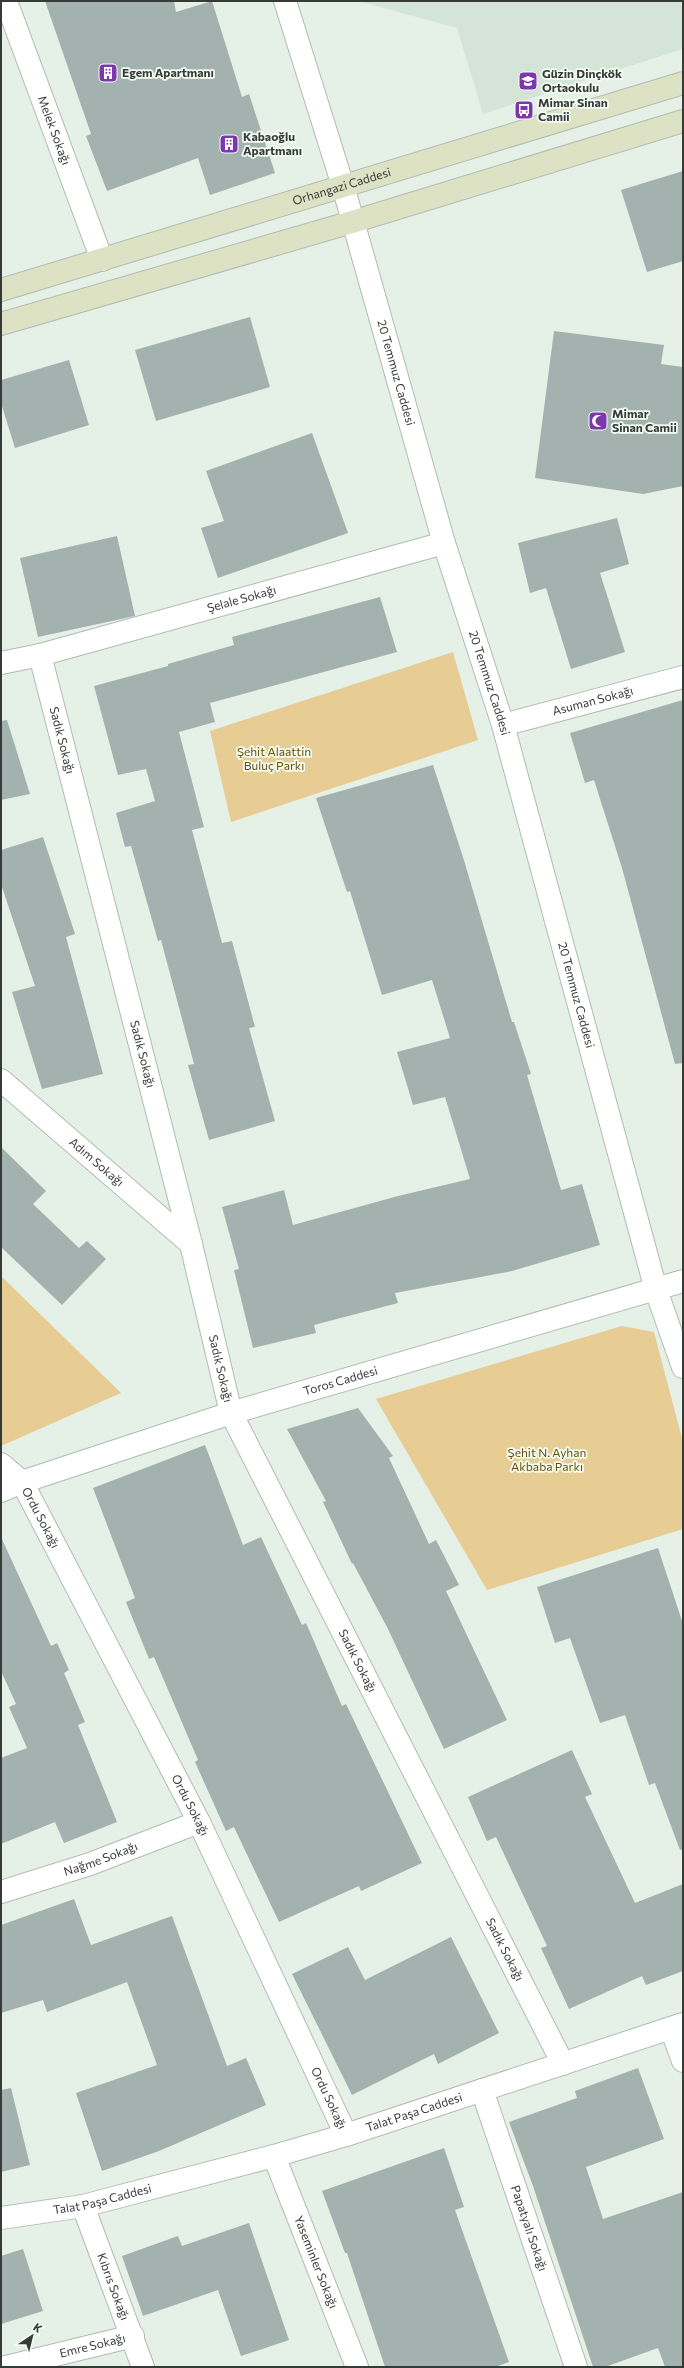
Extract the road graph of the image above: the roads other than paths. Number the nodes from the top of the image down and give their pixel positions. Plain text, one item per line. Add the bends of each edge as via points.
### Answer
1 (6, 1) edge
2 (285, 1) edge
3 (683, 83) edge
4 (683, 121) edge
5 (343, 186) junction
6 (352, 222) junction
7 (102, 260) junction
8 (1, 290) edge
9 (1, 324) edge
10 (444, 543) junction
11 (40, 655) junction
12 (1, 664) edge
13 (683, 677) edge
14 (503, 725) junction
15 (1, 1080) edge
16 (191, 1244) junction
17 (683, 1281) edge
18 (656, 1290) junction
19 (683, 1368) edge
20 (231, 1413) junction
21 (1, 1464) edge
22 (22, 1482) junction
23 (1, 1491) edge
24 (199, 1822) junction
25 (1, 1892) edge
26 (677, 2026) edge
27 (683, 2061) edge
28 (563, 2064) junction
29 (482, 2090) junction
30 (346, 2135) junction
31 (274, 2156) junction
32 (83, 2206) junction
33 (1, 2218) edge
34 (133, 2336) junction
35 (6, 2367) edge
36 (143, 2367) edge
37 (357, 2367) edge
38 (576, 2367) edge

1 - 7 street, Melek Sokağı
2 - 5 street, 20 Temmuz Caddesi
3 - 5 main road, Orhangazi Caddesi
4 - 6 main road
5 - 6 street, 20 Temmuz Caddesi
5 - 7 main road, Orhangazi Caddesi
6 - 9 main road
6 - 10 street, 20 Temmuz Caddesi
7 - 8 main road, Orhangazi Caddesi
10 - 11 street, Şelale Sokağı
10 - 14 street, 20 Temmuz Caddesi
11 - 12 street
11 - 16 street, Sadık Sokağı
13 - 14 street, Asuman Sokağı
14 - 18 street, 20 Temmuz Caddesi
15 - 16 street, Adım Sokağı
16 - 20 street, Sadık Sokağı
17 - 18 street, Toros Caddesi
18 - 19 street, 20 Temmuz Caddesi
18 - 20 street, Toros Caddesi
20 - 22 street, Toros Caddesi
20 - 28 street, Sadık Sokağı
21 - 22 street
22 - 23 street, Toros Caddesi
22 - 24 street, Ordu Sokağı
24 - 25 street, Nağme Sokağı via 90,1864
24 - 30 street, Ordu Sokağı
26 - 27 street
26 - 28 street, Talat Paşa Caddesi
28 - 29 street, Talat Paşa Caddesi
29 - 30 street, Talat Paşa Caddesi
29 - 38 street, Papatyalı Sokağı
30 - 31 street, Talat Paşa Caddesi
31 - 32 street, Talat Paşa Caddesi
31 - 37 street, Yaseminler Sokağı
32 - 33 street, Talat Paşa Caddesi
32 - 34 street, Kıbrıs Sokağı
34 - 35 street, Emre Sokağı
34 - 36 street, Kıbrıs Sokağı

